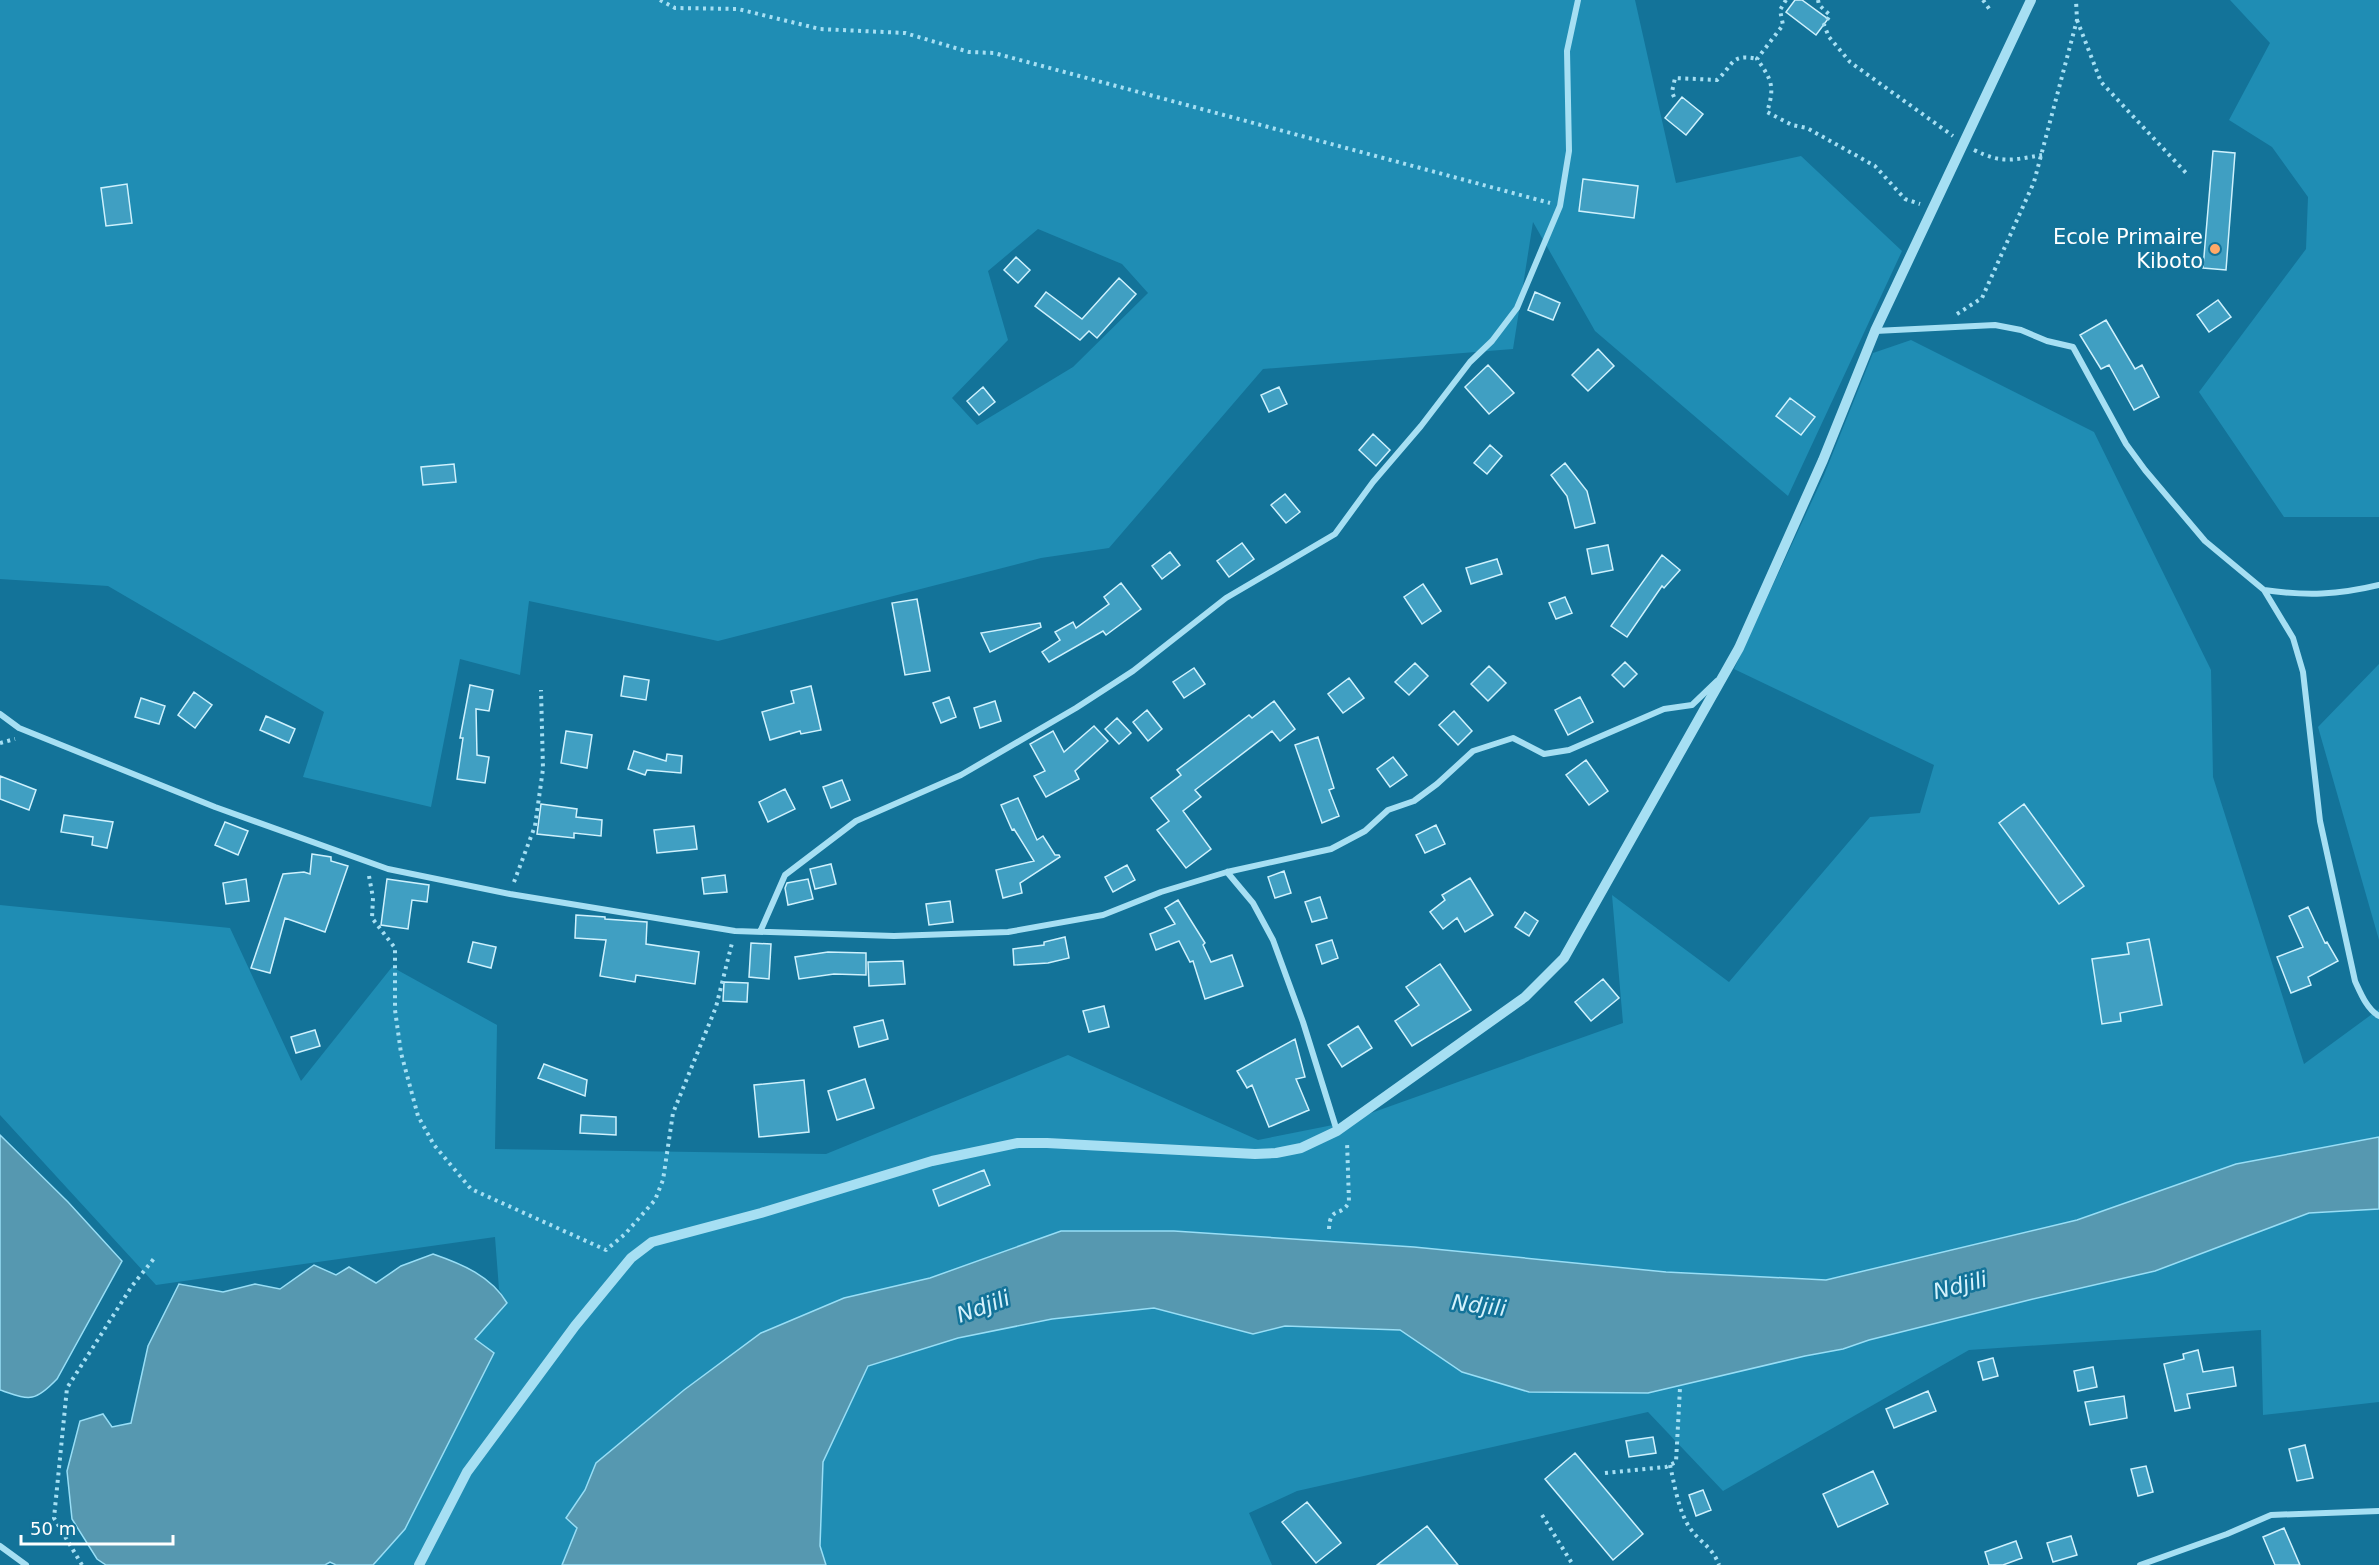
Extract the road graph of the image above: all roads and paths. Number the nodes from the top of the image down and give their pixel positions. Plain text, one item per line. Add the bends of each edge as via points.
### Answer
1 (660, 0) edge
2 (1578, 0) edge
3 (1786, 0) edge
4 (1818, 0) edge
5 (1983, 0) edge
6 (2031, 0) edge
7 (2076, 0) edge
8 (1990, 10) dead end
9 (2077, 20) junction
10 (1757, 59) junction
11 (1674, 97) dead end
12 (1963, 143) junction
13 (2042, 154) junction
14 (2187, 174) dead end
15 (1560, 206) junction
16 (1932, 208) junction
17 (1936, 328) junction
18 (1875, 331) junction
19 (2379, 585) edge
20 (2264, 590) junction
21 (1739, 648) junction
22 (541, 690) dead end
23 (0, 714) edge
24 (366, 861) junction
25 (1227, 872) junction
26 (510, 894) junction
27 (735, 931) junction
28 (760, 932) junction
29 (2379, 1016) edge
30 (1342, 1128) junction
31 (1329, 1229) dead end
32 (156, 1256) dead end
33 (1680, 1388) dead end
34 (1670, 1465) junction
35 (1605, 1473) dead end
36 (2379, 1511) edge
37 (1542, 1515) dead end
38 (0, 1546) edge
39 (26, 1565) edge
40 (82, 1565) edge
41 (419, 1565) edge
42 (1573, 1565) edge
43 (1719, 1565) edge
44 (2140, 1565) edge

1 - 15 path via 675,8 738,9 820,30 905,33 969,52 994,53
2 - 15 street via 1567,51 1569,151
3 - 10 path via 1780,10 1783,25
4 - 12 path via 1830,15 1824,25 1829,37 1850,62
5 - 8 path
6 - 12 street
7 - 9 path
9 - 13 path
9 - 14 path via 2101,82
10 - 11 path via 1736,58 1717,80 1675,78
10 - 16 path via 1771,81 1773,94 1767,112 1807,128 1875,166 1905,199
12 - 13 path via 1994,160
12 - 16 street
13 - 17 path via 2034,182 1982,298
15 - 28 street via 1517,308 1373,482 1335,534 1226,598 1133,671 1076,708 961,775 856,821 785,875
16 - 18 street
17 - 18 street
17 - 20 street via 1995,325 2073,347 2126,444 2145,470 2205,541
18 - 21 street via 1823,460
19 - 20 street via 2332,594
20 - 29 street via 2293,638 2303,672 2320,821 2355,981 2362,998
21 - 25 street via 1716,681 1692,705 1664,709 1569,750 1545,754 1513,738 1473,751 1414,801 1388,810 1365,831 1331,849
21 - 30 street via 1564,958 1526,997
22 - 26 path via 543,769 535,826
23 - 24 street via 19,728 215,807
24 - 26 street
24 - 27 path via 373,898 372,918 395,948 395,1010 401,1053 418,1116 434,1145 471,1189 606,1250 655,1200 663,1180 673,1113 716,1007
25 - 28 street via 1103,915 1008,932 894,936
25 - 30 street via 1252,903 1272,940
26 - 27 street
27 - 28 street
30 - 31 path via 1349,1202 1344,1210 1329,1218
30 - 41 street via 1301,1148 1276,1153 1017,1143 932,1161 652,1242 631,1258 575,1326 467,1472
32 - 40 path via 132,1286 67,1388 54,1518
33 - 34 path via 1676,1462
34 - 35 path
34 - 43 path via 1690,1528 1706,1543
36 - 44 street via 2271,1515
37 - 42 path
38 - 39 street

